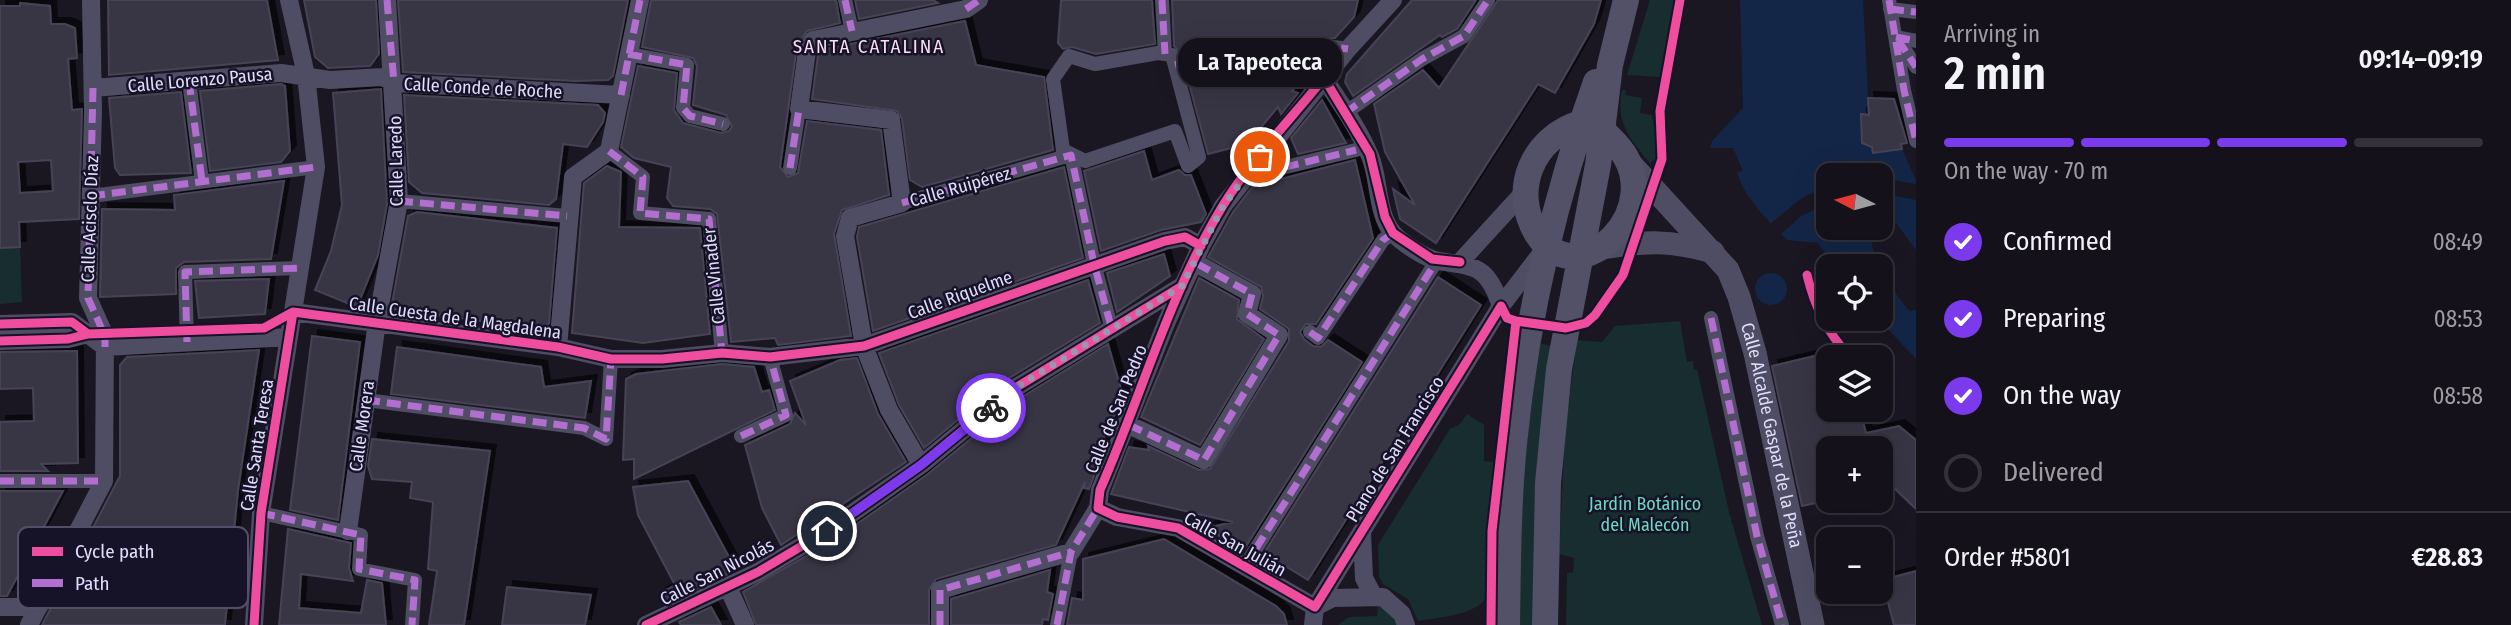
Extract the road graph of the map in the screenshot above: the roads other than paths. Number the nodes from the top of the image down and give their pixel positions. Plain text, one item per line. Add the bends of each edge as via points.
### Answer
1 (91, 0) edge
2 (289, 0) edge
3 (387, 0) edge
4 (640, 0) edge
5 (845, 0) edge
6 (1162, 0) edge
7 (1393, 0) edge
8 (1488, 0) edge
9 (972, 4) edge
10 (1890, 4) edge
11 (1624, 8) edge
12 (1916, 12) edge
13 (852, 31) junction
14 (1896, 37) junction
15 (1916, 41) edge
16 (1348, 49) junction
17 (628, 54) junction
18 (1170, 59) junction
19 (1916, 67) edge
20 (306, 75) junction
21 (1324, 78) junction
22 (189, 81) junction
23 (394, 83) junction
24 (93, 89) junction
25 (621, 95) junction
26 (799, 109) junction
27 (1345, 113) junction
28 (723, 124) dead end
29 (1591, 126) junction
30 (1916, 141) edge
31 (1356, 150) dead end
32 (609, 151) junction
33 (1071, 155) junction
34 (1631, 164) junction
35 (316, 167) junction
36 (790, 168) dead end
37 (1244, 177) junction
38 (202, 181) junction
39 (1524, 192) junction
40 (91, 196) junction
41 (399, 201) junction
42 (902, 203) junction
43 (567, 216) junction
44 (1393, 233) junction
45 (1201, 246) junction
46 (1547, 246) junction
47 (1592, 252) junction
48 (1713, 252) junction
49 (1437, 260) junction
50 (1194, 262) junction
51 (1460, 262) junction
52 (1094, 264) junction
53 (301, 268) junction
54 (1182, 286) junction
55 (1501, 306) junction
56 (293, 313) junction
57 (1711, 318) dead end
58 (377, 322) junction
59 (0, 324) edge
60 (1112, 330) junction
61 (1310, 332) dead end
62 (88, 334) junction
63 (289, 337) junction
64 (0, 341) edge
65 (187, 342) junction
66 (864, 346) junction
67 (105, 347) junction
68 (558, 347) junction
69 (722, 353) junction
70 (770, 357) junction
71 (611, 359) junction
72 (366, 400) junction
73 (1129, 425) junction
74 (741, 436) dead end
75 (921, 465) junction
76 (0, 481) edge
77 (104, 481) junction
78 (1098, 508) junction
79 (261, 513) junction
80 (80, 527) edge
81 (348, 531) junction
82 (1362, 531) junction
83 (1071, 552) junction
84 (1245, 566) junction
85 (728, 587) junction
86 (1374, 597) junction
87 (0, 607) edge
88 (18, 607) edge
89 (38, 608) edge
90 (1314, 616) edge
91 (1545, 622) edge
92 (29, 625) edge
93 (254, 625) edge
94 (412, 625) edge
95 (646, 625) edge
96 (745, 625) edge
97 (940, 625) edge
98 (1057, 625) edge
99 (1406, 625) edge
100 (1507, 625) edge
101 (1782, 625) edge
102 (1813, 625) edge

1 - 24 street, Calle Acisclo Díaz
2 - 20 street, Calle Santa Teresa
3 - 23 street, Calle Laredo
4 - 17 street
5 - 13 street
6 - 18 street
7 - 16 street, Calle de San Pedro
8 - 27 street via 1464,36 1422,59
9 - 13 street
10 - 12 street
10 - 14 street
11 - 29 main road
13 - 26 street via 813,40 807,51
14 - 15 street
14 - 19 street
14 - 30 street
16 - 18 street via 1312,44
16 - 21 street, Calle de San Pedro
17 - 25 street
17 - 28 street via 687,65 683,108 690,116
18 - 33 street via 1095,64 1069,56 1053,79 1063,150
18 - 33 street, Calle Ruipérez via 1199,157 1188,166 1175,131 1085,161
20 - 22 street, Calle Lorenzo Pausa
20 - 23 street, Calle Conde de Roche via 330,80 383,76
20 - 35 street, Calle Santa Teresa
21 - 27 street
21 - 37 street, Calle de San Pedro
22 - 24 street, Calle Lorenzo Pausa
22 - 38 street
23 - 25 street, Calle Conde de Roche
23 - 41 street, Calle Laredo
24 - 40 street, Calle Acisclo Díaz
25 - 32 street
26 - 36 street
26 - 42 street via 891,120
27 - 44 street via 1370,154
29 - 34 main road
29 - 39 main road via 1562,129 1544,143
29 - 46 main road
29 - 47 main road
31 - 37 street
32 - 43 street via 573,177
32 - 69 street, Calle Vinader via 642,177 640,213 709,219
33 - 42 street, Calle Ruipérez
33 - 52 street
34 - 47 main road via 1634,198 1624,223
34 - 48 street, Calle Alcalde Gaspar de la Peña
35 - 38 street
35 - 53 street, Calle Santa Teresa
37 - 45 street, Calle de San Pedro
38 - 40 street
39 - 46 main road via 1530,221
39 - 51 street
40 - 67 street, Calle Acisclo Díaz via 88,298 105,336
41 - 43 street
41 - 58 street, Calle Laredo
42 - 66 street, Calle Ruipérez via 850,218 845,236
43 - 68 street
44 - 49 street
44 - 61 street via 1382,240 1318,338
45 - 50 street, Calle de San Pedro
45 - 52 street, Calle Riquelme via 1194,239 1177,238
46 - 47 main road via 1564,253
46 - 55 street, Plano de San Francisco
46 - 100 main road via 1514,442
47 - 48 street via 1649,240 1674,241
47 - 91 main road via 1566,328 1553,424
48 - 102 street, Calle Alcalde Gaspar de la Peña via 1728,270 1747,323
49 - 51 street
49 - 84 street
50 - 54 street, Calle de San Pedro
50 - 73 street via 1252,294 1247,314 1279,335 1204,460
51 - 55 street via 1489,280
52 - 60 street
52 - 66 street, Calle Riquelme
53 - 56 street, Calle Santa Teresa
53 - 65 street via 184,272
54 - 60 street, Calle San Nicolás
54 - 73 street, Calle de San Pedro
55 - 82 street, Plano de San Francisco
56 - 58 street, Calle Cuesta de la Magdalena
56 - 63 street, Calle Santa Teresa
57 - 101 street via 1757,536
58 - 68 street, Calle Cuesta de la Magdalena
58 - 72 street, Calle Morera
59 - 62 street via 72,322
60 - 75 street, Calle San Nicolás via 1012,390
62 - 64 street
62 - 67 street
63 - 65 street
63 - 79 street, Calle Santa Teresa
65 - 67 street
66 - 70 street, Calle Riquelme
66 - 75 street via 889,410
67 - 77 street, Calle Acisclo Díaz
68 - 71 street, Calle Cuesta de la Magdalena
69 - 70 street, Calle Riquelme
69 - 71 street, Calle Cuesta de la Magdalena
70 - 74 street via 786,415
71 - 72 street via 606,439 584,428
72 - 81 street, Calle Morera
73 - 78 street, Calle de San Pedro via 1100,490
75 - 85 street, Calle San Nicolás via 827,531
76 - 77 street
77 - 80 street, Calle Acisclo Díaz
78 - 83 street, Calle de San Pedro
78 - 84 street, Calle San Julián via 1117,517 1178,528
79 - 81 street
79 - 93 street, Calle Santa Teresa
81 - 94 street via 361,535 359,569 415,580
82 - 86 street via 1364,579
82 - 90 street, Plano de San Francisco
83 - 97 street via 940,590
83 - 98 street
84 - 90 street, Calle San Julián
85 - 95 street, Calle San Nicolás
85 - 96 street
86 - 90 street via 1333,598
86 - 99 street via 1389,600
87 - 88 street
89 - 92 street, Calle Acisclo Díaz

